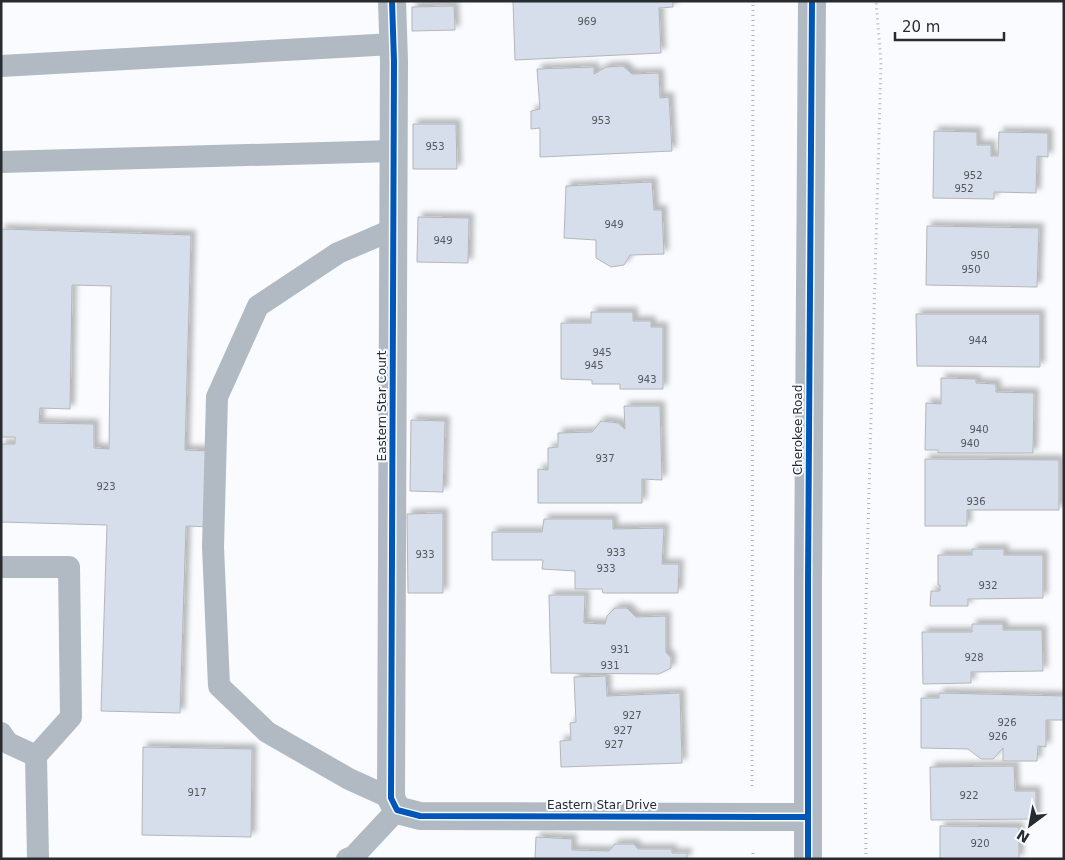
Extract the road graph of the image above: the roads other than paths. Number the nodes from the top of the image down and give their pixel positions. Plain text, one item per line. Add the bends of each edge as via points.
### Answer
1 (392, 1) edge
2 (812, 1) edge
3 (393, 44) junction
4 (1, 66) edge
5 (394, 151) junction
6 (1, 162) edge
7 (394, 229) junction
8 (1, 567) edge
9 (1, 734) edge
10 (36, 756) junction
11 (394, 804) junction
12 (808, 817) junction
13 (38, 859) edge
14 (347, 859) edge
15 (808, 859) edge

1 - 3 street, Eastern Star Court
2 - 12 street, Cherokee Road
3 - 4 lane
3 - 5 street, Eastern Star Court
5 - 6 lane
5 - 7 street, Eastern Star Court
7 - 11 street, Eastern Star Court
7 - 11 lane via 338,253 258,306 217,397 213,547 219,686 267,732
8 - 10 lane via 69,567 70,718
9 - 10 lane via 8,743
10 - 13 lane
11 - 12 street, Eastern Star Drive via 420,816
11 - 14 lane via 354,856
12 - 15 street, Cherokee Road

